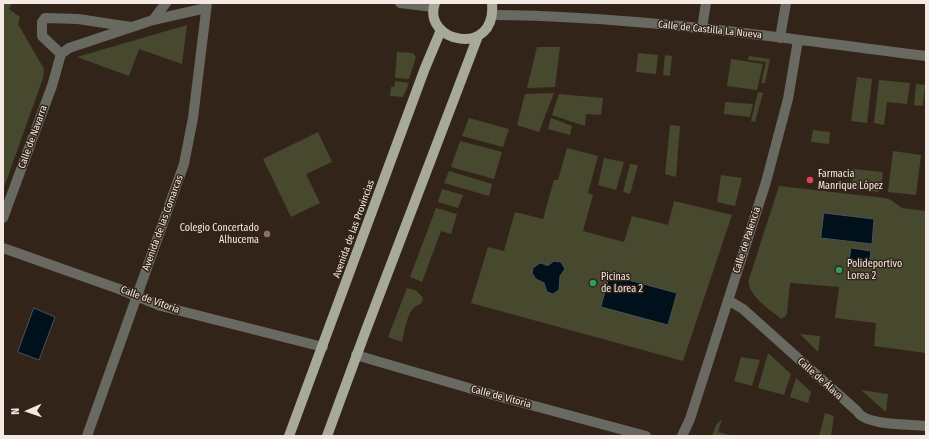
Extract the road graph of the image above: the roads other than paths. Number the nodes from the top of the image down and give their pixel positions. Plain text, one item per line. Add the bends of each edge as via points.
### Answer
1 (166, 3) edge
2 (400, 3) edge
3 (492, 3) edge
4 (706, 3) edge
5 (786, 3) edge
6 (207, 5) edge
7 (434, 5) edge
8 (493, 15) junction
9 (153, 20) junction
10 (132, 27) junction
11 (702, 28) junction
12 (441, 30) junction
13 (478, 36) junction
14 (780, 38) junction
15 (798, 40) junction
16 (61, 54) junction
17 (926, 56) edge
18 (3, 218) edge
19 (3, 248) edge
20 (137, 296) junction
21 (728, 300) junction
22 (323, 347) junction
23 (356, 355) junction
24 (926, 426) edge
25 (87, 436) edge
26 (289, 436) edge
27 (327, 436) edge
28 (646, 436) edge
29 (682, 436) edge

1 - 9 street
2 - 7 street
3 - 8 main road
4 - 11 street
5 - 14 street
6 - 9 street
6 - 20 street, Avenida de las Comarcas via 193,118 184,164
7 - 12 main road via 435,20
8 - 11 street, Calle de Castilla La Nueva via 534,15
8 - 13 main road via 488,27
9 - 10 street
10 - 16 street via 69,48
10 - 16 street via 78,19 45,18 42,22 42,36
11 - 14 street, Calle de Castilla La Nueva
12 - 13 main road via 452,38 465,40
12 - 22 main road, Avenida de las Provincias
13 - 23 main road
14 - 15 street, Calle de Castilla La Nueva
15 - 17 street, Calle de Castilla La Nueva
15 - 21 street, Calle de Palencia via 788,99 777,140
16 - 18 street, Calle de Navarra via 52,86
19 - 20 street, Calle de Vitoria
20 - 22 street, Calle de Vitoria via 161,306
20 - 25 street, Avenida de las Comarcas
21 - 24 street, Calle de Álava via 743,309 857,411 859,416 869,421
21 - 29 street, Calle de Palencia via 690,419
22 - 26 main road, Avenida de las Provincias
23 - 27 main road
23 - 28 street, Calle de Vitoria

